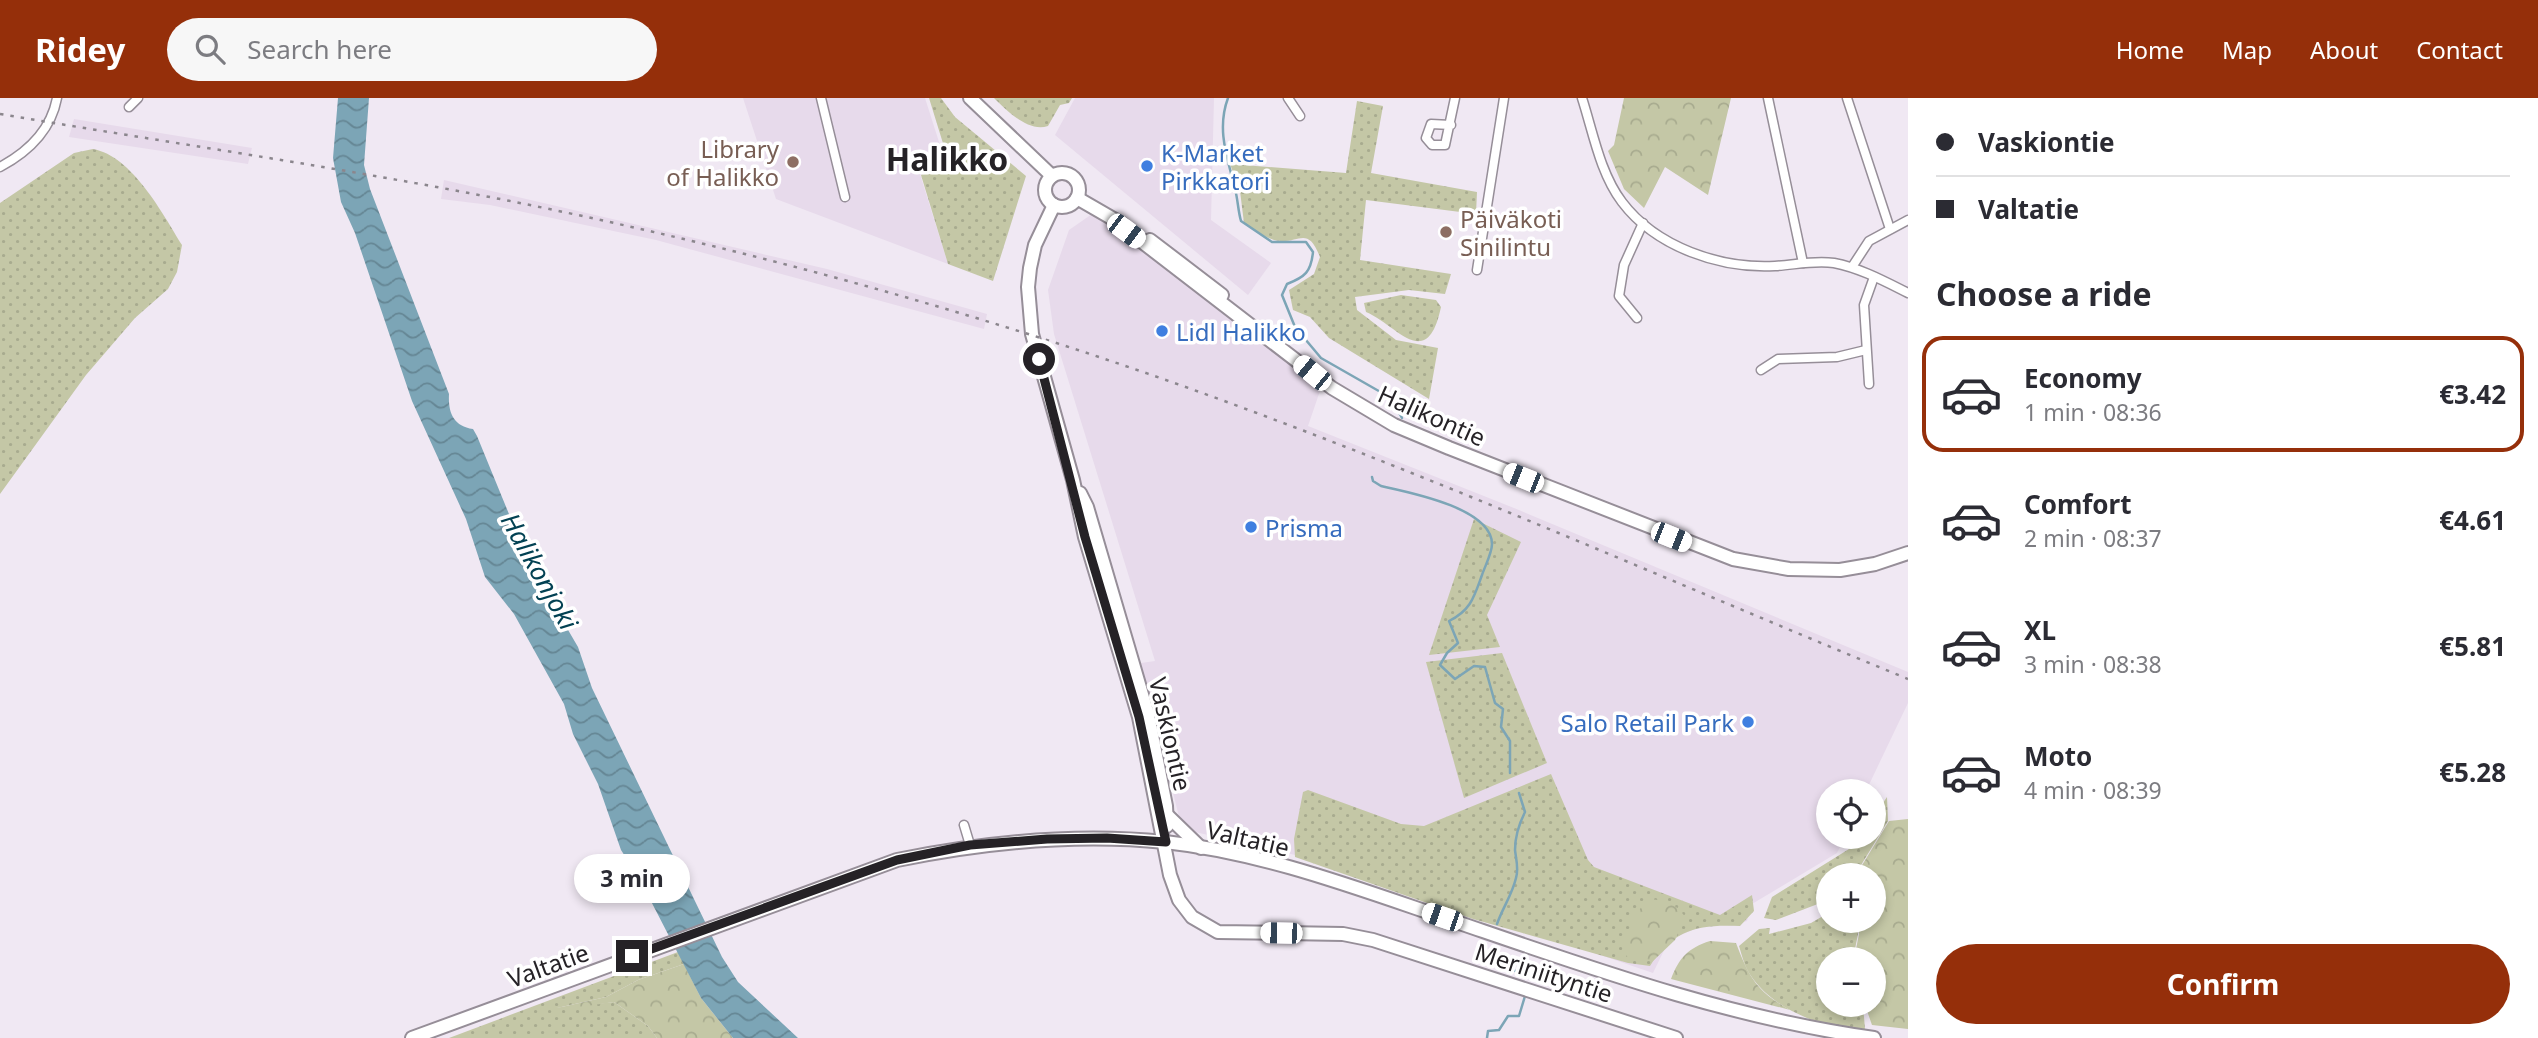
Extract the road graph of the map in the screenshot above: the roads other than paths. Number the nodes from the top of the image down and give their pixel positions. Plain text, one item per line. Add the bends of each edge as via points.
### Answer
1 (57, 98) edge
2 (138, 98) edge
3 (821, 98) edge
4 (970, 98) edge
5 (1288, 98) edge
6 (1455, 98) edge
7 (1504, 98) edge
8 (1581, 98) edge
9 (1768, 98) edge
10 (1847, 98) edge
11 (129, 107) dead end
12 (1300, 116) dead end
13 (1451, 125) dead end
14 (0, 167) edge
15 (1052, 176) junction
16 (845, 197) dead end
17 (1077, 198) junction
18 (1054, 205) junction
19 (1908, 220) edge
20 (1643, 223) junction
21 (1890, 229) junction
22 (1803, 263) junction
23 (1852, 267) junction
24 (1477, 270) dead end
25 (1874, 276) junction
26 (1908, 293) edge
27 (1637, 318) dead end
28 (1867, 350) junction
29 (1761, 370) dead end
30 (1868, 384) dead end
31 (1073, 480) junction
32 (1908, 552) edge
33 (1167, 815) junction
34 (964, 825) dead end
35 (1166, 842) junction
36 (970, 845) junction
37 (1202, 848) junction
38 (412, 1038) edge
39 (1676, 1038) edge
40 (1874, 1038) edge

1 - 14 street via 43,132 29,148
2 - 11 street
3 - 16 street
4 - 15 main road
5 - 12 street
6 - 13 street
7 - 24 street
8 - 20 street via 1607,176 1623,203
9 - 22 street
10 - 21 street
15 - 17 main road via 1063,173 1073,177 1079,187
15 - 18 main road via 1045,191
17 - 18 main road via 1064,207
17 - 32 main road, Halikontie via 1166,251 1332,388 1394,425 1733,559 1789,569 1839,570
18 - 31 main road, Vaskiontie via 1035,246 1028,287 1032,334
19 - 21 street
20 - 22 street via 1695,253 1754,265
20 - 27 street via 1624,265 1619,296
21 - 23 street via 1869,241
22 - 23 street
23 - 25 street
25 - 26 street
25 - 28 street via 1864,305
28 - 29 street via 1837,357 1778,359
28 - 30 street
31 - 33 main road, Vaskiontie via 1087,506 1148,715
31 - 35 main road, Vaskiontie via 1085,537 1139,717
33 - 35 main road, Vaskiontie
33 - 37 main road
34 - 36 street
35 - 36 main road, Valtatie via 1107,838
35 - 37 main road, Valtatie
35 - 39 main road, Meriniityntie via 1179,900 1192,917 1218,932 1343,934 1373,940
36 - 38 main road, Valtatie via 865,871
37 - 40 main road, Valtatie via 1326,878 1741,1014

